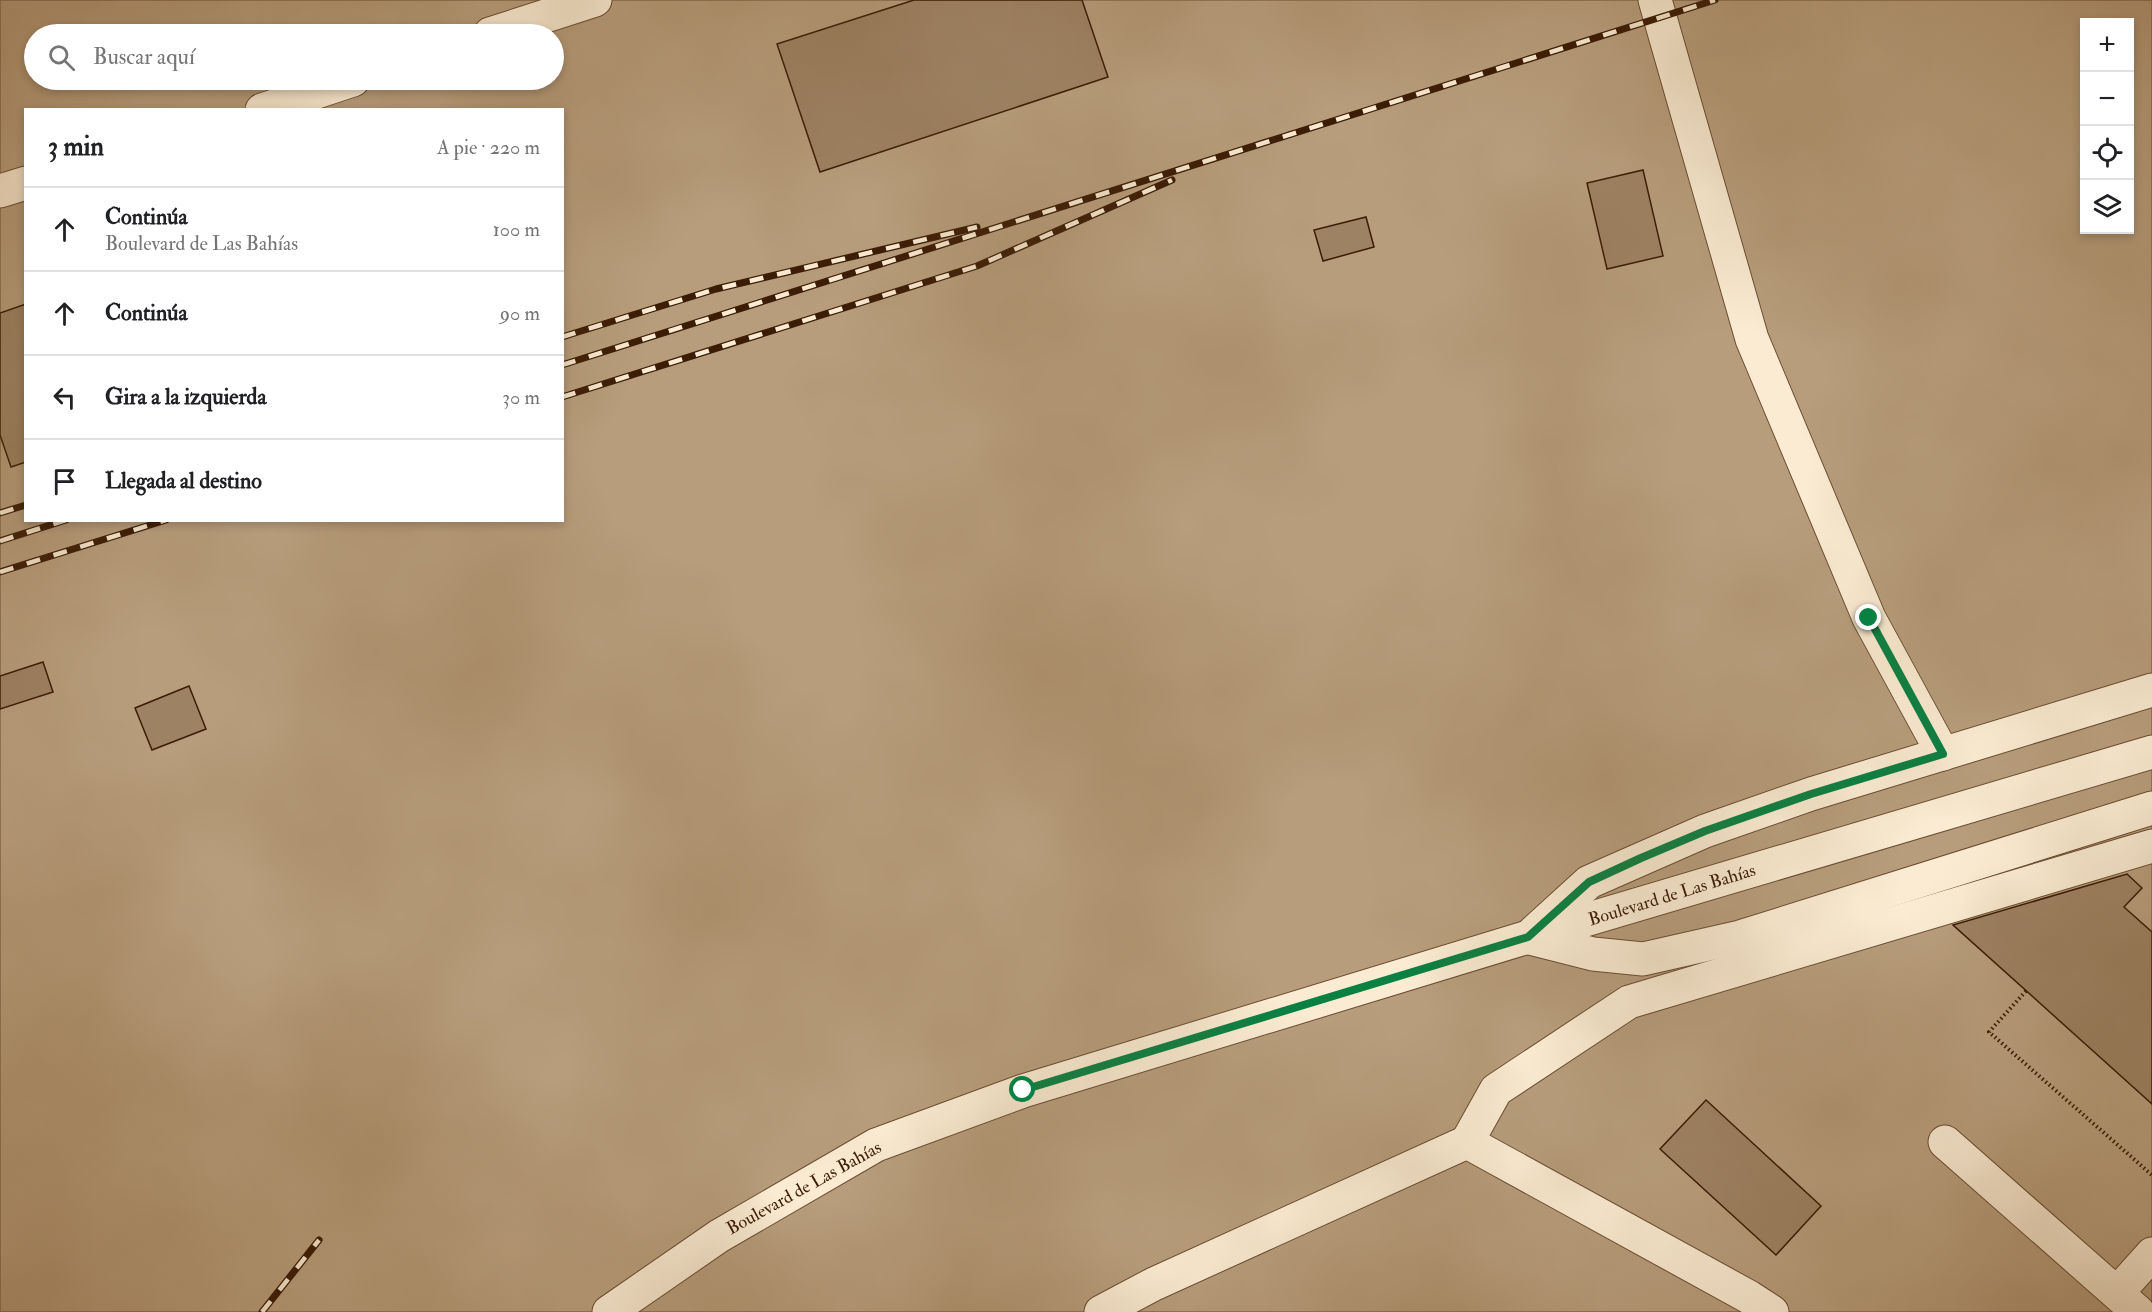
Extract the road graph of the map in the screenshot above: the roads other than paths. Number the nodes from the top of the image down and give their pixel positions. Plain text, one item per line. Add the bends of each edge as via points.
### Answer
1 (595, 0) edge
2 (1655, 0) edge
3 (521, 24) edge
4 (323, 90) edge
5 (268, 108) edge
6 (24, 184) edge
7 (0, 190) edge
8 (2152, 690) edge
9 (2152, 752) edge
10 (1943, 754) junction
11 (2152, 808) edge
12 (2152, 846) edge
13 (1528, 937) junction
14 (1945, 1142) dead end
15 (1467, 1143) junction
16 (2152, 1254) edge
17 (2128, 1303) edge
18 (609, 1312) edge
19 (1101, 1312) edge
20 (1772, 1312) edge

1 - 3 street
2 - 10 street via 1752,339 1869,618
4 - 5 street
6 - 7 street
8 - 10 street
9 - 13 street, Boulevard de Las Bahías
10 - 13 street via 1811,794 1641,858 1589,882
11 - 13 street via 1740,937 1643,959 1593,954
12 - 15 street via 1629,1002 1496,1090
13 - 18 street, Boulevard de Las Bahías via 1023,1090 876,1145 718,1236
14 - 17 street
15 - 19 street via 1154,1284
15 - 20 street
16 - 17 street

